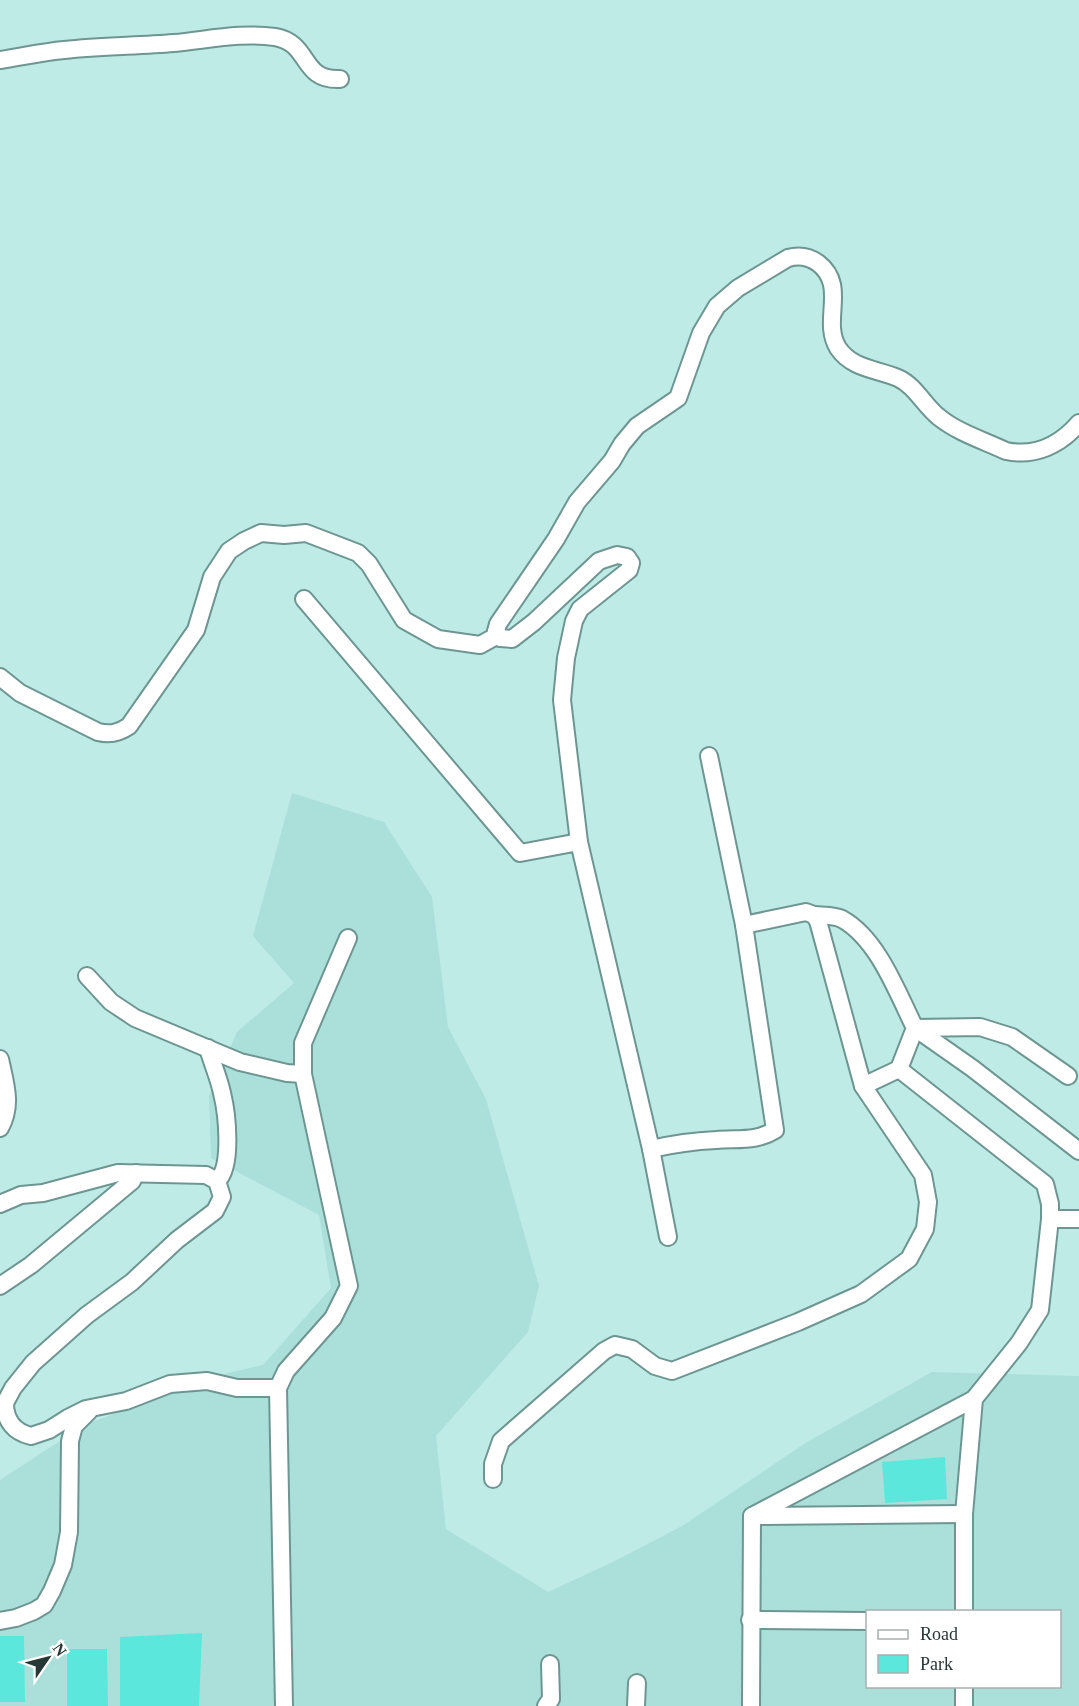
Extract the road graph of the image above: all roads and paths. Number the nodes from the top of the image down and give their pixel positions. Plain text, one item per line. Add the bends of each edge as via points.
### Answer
1 (0, 60) edge
2 (340, 79) dead end
3 (1079, 423) edge
4 (304, 599) dead end
5 (498, 635) junction
6 (0, 677) edge
7 (709, 756) dead end
8 (579, 842) junction
9 (814, 915) junction
10 (744, 925) junction
11 (348, 938) dead end
12 (87, 976) dead end
13 (915, 1028) junction
14 (208, 1048) junction
15 (0, 1059) edge
16 (899, 1069) junction
17 (303, 1074) junction
18 (1068, 1076) dead end
19 (863, 1086) junction
20 (0, 1128) edge
21 (651, 1149) junction
22 (1079, 1151) edge
23 (136, 1173) junction
24 (217, 1181) junction
25 (0, 1204) edge
26 (1050, 1219) junction
27 (1079, 1219) edge
28 (668, 1237) dead end
29 (0, 1286) edge
30 (278, 1388) junction
31 (974, 1399) junction
32 (94, 1407) junction
33 (493, 1479) dead end
34 (964, 1514) junction
35 (752, 1516) junction
36 (963, 1610) edge
37 (750, 1620) junction
38 (0, 1621) edge
39 (866, 1621) edge
40 (550, 1664) dead end
41 (637, 1683) dead end
42 (964, 1688) edge
43 (284, 1706) edge
44 (546, 1706) edge
45 (636, 1706) edge
46 (751, 1706) edge
47 (964, 1706) edge

1 - 2 street via 63,50 262,35 288,41 316,74
3 - 5 street via 1045,449 1017,453 942,420 910,384 866,369 844,355 833,334 833,287 829,274 808,258 788,258 727,296 711,314 678,398 637,426 577,502 498,624
4 - 8 street via 520,853
5 - 6 street via 480,645 432,636 404,620 358,553 306,533 261,533 229,551 212,577 196,630 124,730 112,734 98,732 20,693
5 - 8 street via 508,640 516,636 599,561 616,555 630,560 629,570 580,609 566,658 562,700
7 - 10 street
8 - 21 street
9 - 10 street via 806,912
9 - 13 street via 840,917 856,930 879,956
9 - 19 street
10 - 21 street via 775,1130 747,1140 719,1139
11 - 17 street via 303,1042
12 - 14 street via 135,1018
13 - 16 street
13 - 18 street via 980,1027 1012,1037
13 - 22 street
14 - 17 street via 240,1062
14 - 24 street via 225,1115 225,1166
15 - 20 street via 8,1097
16 - 19 street
16 - 26 street via 1044,1184
17 - 30 street via 349,1286 333,1318 286,1371
19 - 33 street via 923,1175 928,1202 925,1229 909,1259 861,1294 672,1371 655,1366 632,1349 615,1345 591,1361 501,1441 493,1464
21 - 28 street
23 - 24 street via 200,1174
23 - 25 street via 118,1173
23 - 29 street via 132,1181 86,1220
24 - 32 street via 222,1197 215,1211 33,1363 5,1403 13,1426 32,1436
26 - 27 street
26 - 31 street via 1040,1310
30 - 32 street via 181,1382 126,1401
30 - 43 street
31 - 34 street
31 - 35 street
32 - 38 street via 74,1426 70,1441 69,1532 63,1565 52,1591 44,1605 34,1611
34 - 35 street
34 - 36 street
35 - 37 street
37 - 39 street
37 - 46 street
40 - 44 street via 551,1699
41 - 45 street
42 - 47 street

